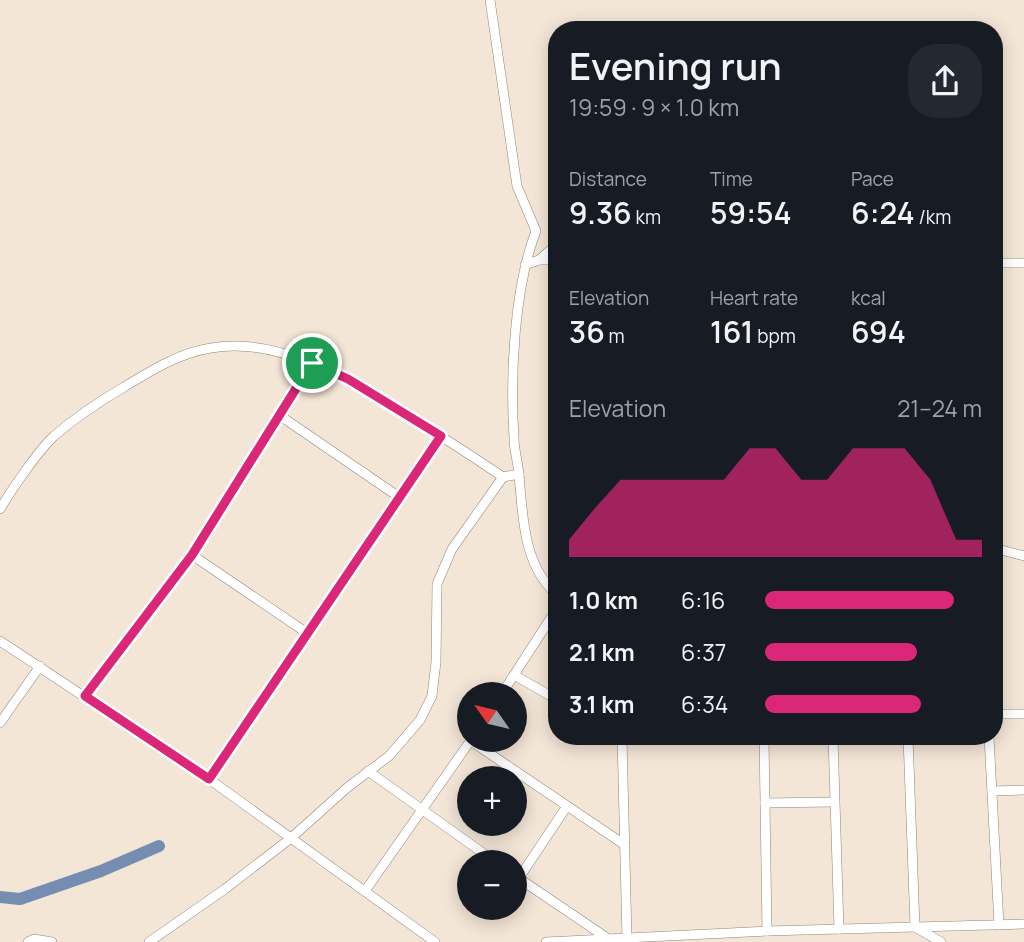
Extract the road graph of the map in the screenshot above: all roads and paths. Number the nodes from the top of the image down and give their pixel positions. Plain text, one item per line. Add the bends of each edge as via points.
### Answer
1 (490, 0) edge
2 (548, 252) edge
3 (539, 260) junction
4 (548, 260) edge
5 (1003, 263) edge
6 (1024, 263) edge
7 (525, 265) junction
8 (312, 363) junction
9 (279, 415) junction
10 (441, 436) junction
11 (519, 474) junction
12 (503, 477) junction
13 (399, 497) junction
14 (0, 509) edge
15 (1003, 550) edge
16 (192, 555) junction
17 (1024, 556) edge
18 (548, 584) edge
19 (548, 622) edge
20 (307, 633) junction
21 (0, 641) edge
22 (40, 666) junction
23 (514, 675) junction
24 (509, 682) edge
25 (548, 694) edge
26 (85, 696) junction
27 (1003, 714) edge
28 (1024, 714) edge
29 (0, 723) edge
30 (622, 745) edge
31 (764, 745) edge
32 (833, 745) edge
33 (908, 745) edge
34 (989, 745) edge
35 (463, 752) edge
36 (488, 752) edge
37 (368, 771) junction
38 (209, 779) junction
39 (1024, 790) edge
40 (992, 791) junction
41 (834, 802) junction
42 (765, 803) junction
43 (567, 806) junction
44 (422, 811) junction
45 (291, 838) junction
46 (625, 845) junction
47 (478, 850) edge
48 (527, 862) edge
49 (527, 883) edge
50 (365, 891) junction
51 (1024, 924) edge
52 (999, 925) junction
53 (915, 927) junction
54 (839, 929) junction
55 (768, 931) junction
56 (725, 934) junction
57 (607, 938) junction
58 (627, 939) junction
59 (28, 942) edge
60 (52, 942) edge
61 (149, 942) edge
62 (435, 942) edge
63 (546, 942) edge
64 (713, 942) edge
65 (941, 942) edge

1 - 7 street via 517,186 536,230
2 - 3 street
3 - 4 street
3 - 7 street
5 - 6 street
7 - 11 street via 514,375
8 - 9 street
8 - 10 street via 348,379
8 - 14 street via 239,346 212,348 160,365 53,437
9 - 13 street
9 - 16 street
10 - 12 street
10 - 13 street
11 - 12 street
11 - 18 street via 527,543 536,569
12 - 37 street via 452,549 437,584 432,696 420,720 389,756
13 - 20 street
15 - 17 street
16 - 20 street
16 - 26 street
19 - 23 street
20 - 38 street
21 - 22 street
22 - 26 street
22 - 29 street
23 - 24 street
23 - 25 street
26 - 38 street
27 - 28 street
30 - 46 street
31 - 42 street
32 - 41 street
33 - 53 street
34 - 40 street
35 - 44 street
36 - 43 street
37 - 44 street
37 - 45 street
38 - 45 street
39 - 40 street
40 - 52 street
41 - 42 street
41 - 54 street
42 - 55 street
43 - 46 street
43 - 48 street
44 - 47 street
44 - 50 street
45 - 50 street
45 - 61 street
46 - 58 street
49 - 57 street
50 - 62 street
51 - 52 street
52 - 53 street
53 - 54 street
53 - 65 street
54 - 55 street
55 - 56 street
56 - 58 street
56 - 64 street
57 - 58 street
57 - 63 street
59 - 60 street

